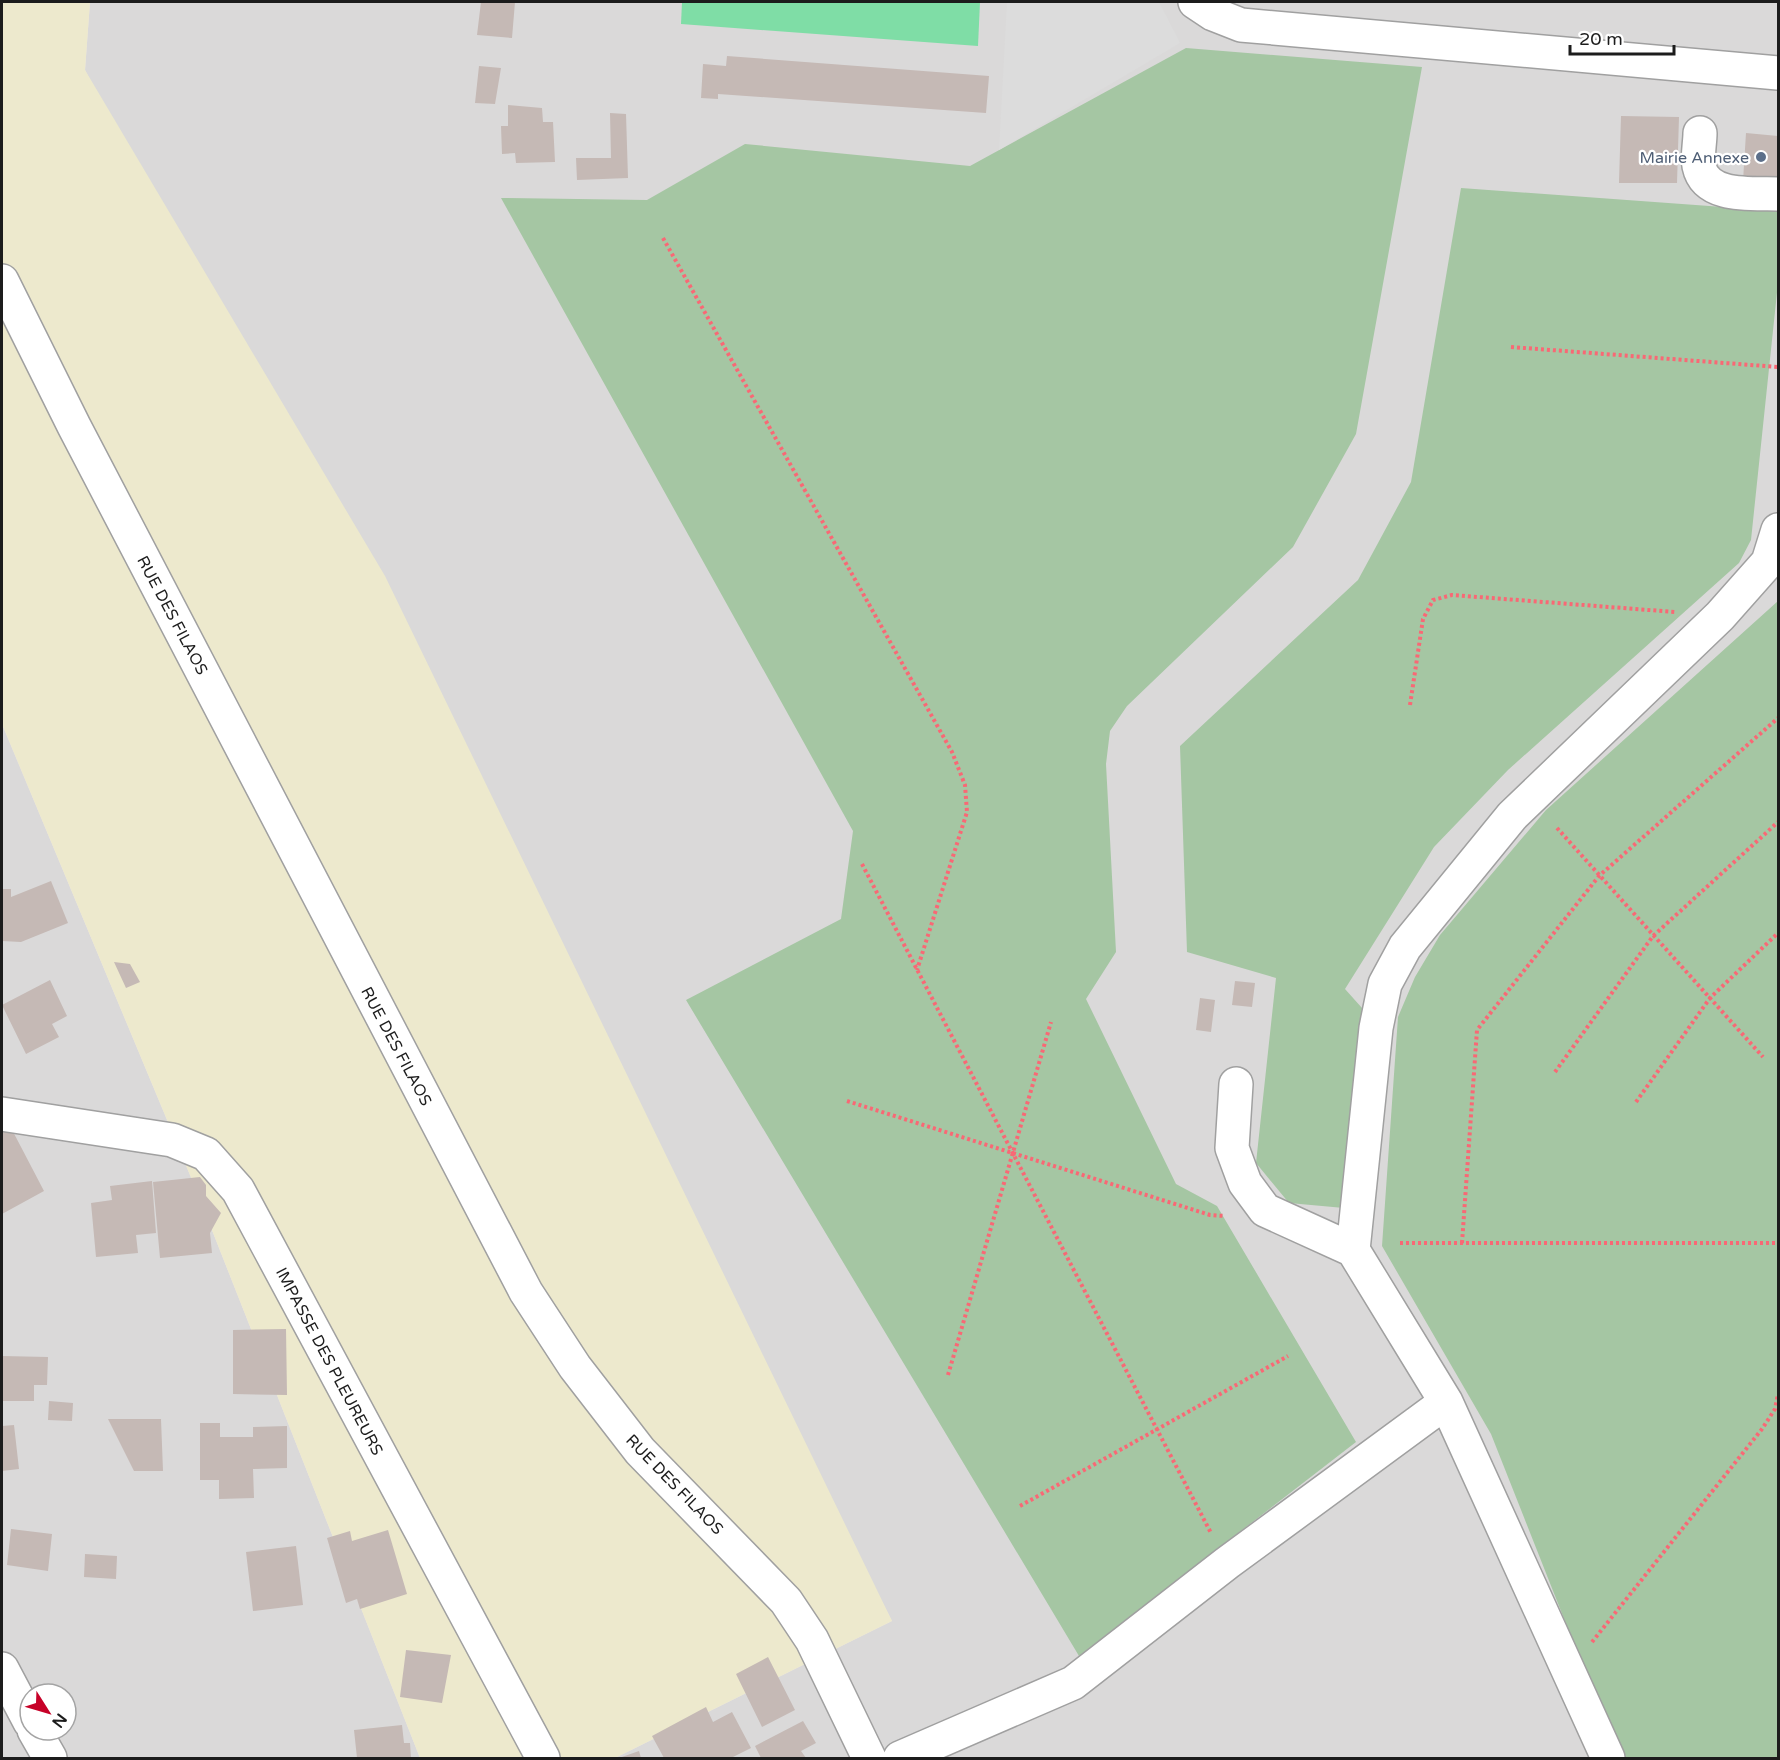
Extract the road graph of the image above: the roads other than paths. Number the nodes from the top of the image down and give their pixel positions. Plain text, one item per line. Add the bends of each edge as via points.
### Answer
1 (1195, 2) edge
2 (1779, 73) edge
3 (1700, 133) dead end
4 (1779, 194) edge
5 (2, 281) edge
6 (1779, 530) edge
7 (1236, 1084) dead end
8 (2, 1114) edge
9 (1353, 1250) junction
10 (1446, 1402) junction
11 (2, 1669) edge
12 (18, 1699) edge
13 (41, 1742) edge
14 (50, 1758) edge
15 (543, 1758) edge
16 (869, 1758) edge
17 (900, 1758) edge
18 (1608, 1758) edge

1 - 2 street via 1241,25
3 - 4 street via 1699,167 1707,182 1720,190
5 - 16 street, RUE DES FILAOS via 526,1292 575,1368 640,1451 786,1601 812,1640
6 - 9 street via 1768,562 1720,616 1512,816 1406,947 1385,984 1376,1028
7 - 9 street via 1232,1148 1245,1183 1265,1210
8 - 15 street, IMPASSE DES PLEUREURS via 172,1140 206,1154 238,1190
9 - 10 street
10 - 17 street via 1227,1563 1073,1683
10 - 18 street
11 - 12 street
13 - 14 street

